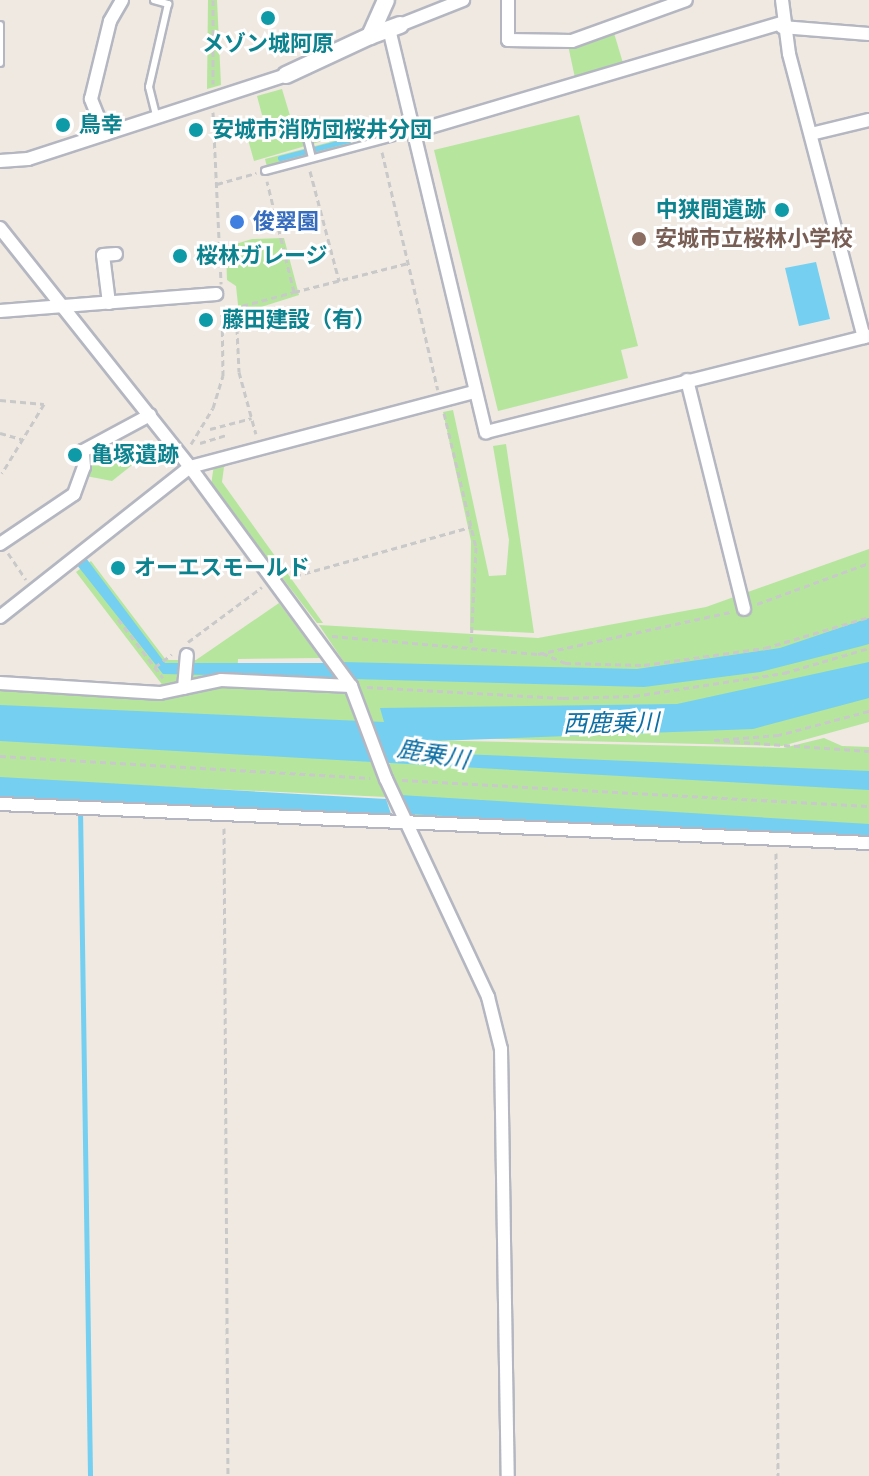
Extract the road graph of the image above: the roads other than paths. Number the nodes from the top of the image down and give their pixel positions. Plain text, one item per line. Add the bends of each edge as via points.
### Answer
1 (122, 0) edge
2 (154, 0) edge
3 (386, 0) edge
4 (463, 0) edge
5 (508, 0) edge
6 (686, 0) edge
7 (782, 0) edge
8 (0, 25) edge
9 (782, 25) junction
10 (394, 27) junction
11 (869, 34) edge
12 (370, 36) junction
13 (0, 63) edge
14 (286, 75) joint
15 (157, 118) junction
16 (869, 120) edge
17 (304, 126) dead end
18 (413, 132) junction
19 (105, 134) junction
20 (811, 134) junction
21 (310, 159) junction
22 (0, 161) edge
23 (265, 171) road end
24 (0, 228) edge
25 (116, 254) dead end
26 (216, 294) dead end
27 (109, 303) junction
28 (65, 307) junction
29 (0, 311) edge
30 (867, 336) edge
31 (687, 380) junction
32 (474, 392) junction
33 (150, 415) junction
34 (190, 467) junction
35 (1, 542) edge
36 (744, 609) road end
37 (0, 617) edge
38 (186, 664) dead end
39 (347, 681) junction
40 (0, 683) edge
41 (179, 689) junction
42 (0, 804) edge
43 (408, 819) junction
44 (869, 843) edge
45 (508, 1476) edge

1 - 19 street via 110,21 91,99
2 - 15 lane via 168,4 149,87
3 - 12 street
4 - 10 street
5 - 6 street via 508,40 572,41
7 - 9 street
8 - 13 lane
9 - 11 street
9 - 18 street
9 - 20 street
10 - 12 street
10 - 18 street
12 - 14 street
14 - 15 street
15 - 19 street
16 - 20 street
17 - 21 lane
18 - 21 lane
18 - 32 street
19 - 22 street via 28,159
20 - 30 street
21 - 23 lane
24 - 28 street
25 - 27 street via 103,255
26 - 27 street
27 - 28 street
28 - 29 street
28 - 33 street
30 - 31 street
31 - 32 street via 486,432
31 - 36 street
32 - 34 street
33 - 34 street
33 - 35 street via 83,451 84,467 74,494
34 - 37 street
34 - 39 street
38 - 41 street
39 - 41 street via 221,680
39 - 43 street
40 - 41 street
42 - 43 street
43 - 44 street
43 - 45 street via 488,997 501,1049

